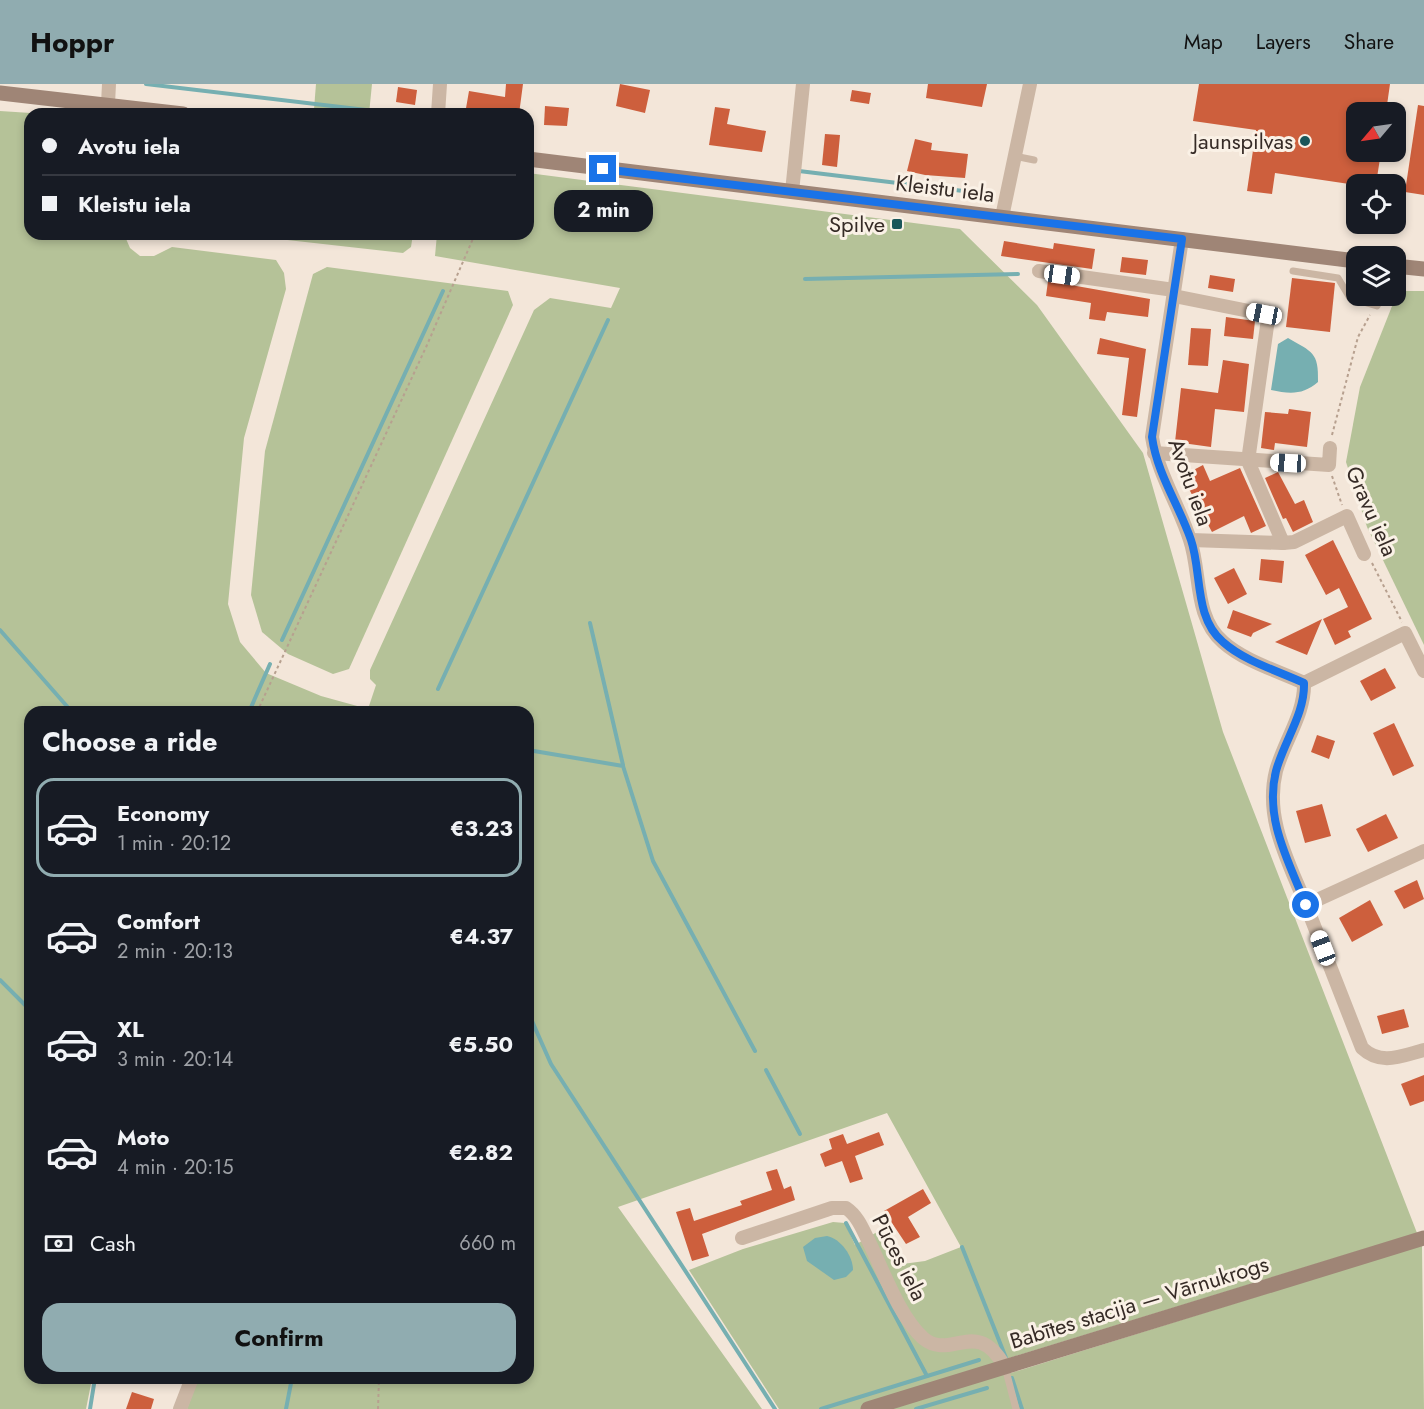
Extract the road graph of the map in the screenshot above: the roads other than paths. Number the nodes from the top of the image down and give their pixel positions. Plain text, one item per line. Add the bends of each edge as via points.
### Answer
1 (109, 84) edge
2 (440, 84) edge
3 (803, 84) edge
4 (1030, 84) edge
5 (0, 93) edge
6 (108, 104) junction
7 (138, 108) edge
8 (438, 108) edge
9 (1014, 156) junction
10 (534, 160) edge
11 (1034, 160) dead end
12 (792, 192) junction
13 (1002, 217) junction
14 (1182, 239) junction
15 (1346, 260) edge
16 (1424, 269) edge
17 (1406, 270) edge
18 (1293, 271) dead end
19 (1039, 272) dead end
20 (1346, 291) edge
21 (1174, 293) junction
22 (1330, 448) road end
23 (1154, 453) junction
24 (1248, 461) junction
25 (1191, 540) junction
26 (1283, 543) junction
27 (1364, 554) road end
28 (1424, 671) edge
29 (1304, 683) junction
30 (1424, 851) edge
31 (1306, 905) junction
32 (1424, 1050) edge
33 (742, 1238) dead end
34 (1424, 1238) edge
35 (1005, 1367) junction
36 (190, 1384) edge
37 (180, 1409) edge
38 (868, 1409) edge
39 (1016, 1409) edge

1 - 6 street
2 - 8 street
3 - 12 street
4 - 9 street
5 - 6 street
6 - 7 street
9 - 11 lane
9 - 13 street
10 - 12 street, Kleistu iela
12 - 13 street, Kleistu iela
13 - 14 street, Kleistu iela
14 - 15 street, Kleistu iela
14 - 21 street, Avotu iela
16 - 17 street
18 - 20 lane via 1338,278
19 - 21 street
21 - 23 street, Avotu iela via 1152,437
21 - 24 street via 1264,314 1268,319
22 - 24 street, Gravu iela via 1329,465
23 - 24 street
23 - 25 street, Avotu iela
24 - 26 street
25 - 26 street
25 - 29 street, Avotu iela via 1204,613 1217,636 1235,651
26 - 27 street, Gravu iela via 1347,516
28 - 29 street via 1405,633
29 - 31 street via 1305,696 1276,772 1273,821
30 - 31 street
31 - 32 street via 1362,1047 1383,1060
33 - 35 street, Pūces iela via 832,1208 846,1208 860,1224 906,1317 922,1336 938,1345 979,1341 995,1349
34 - 35 street, Babītes stacija — Vārnukrogs
35 - 38 street, Babītes stacija — Vārnukrogs
35 - 39 lane
36 - 37 street

